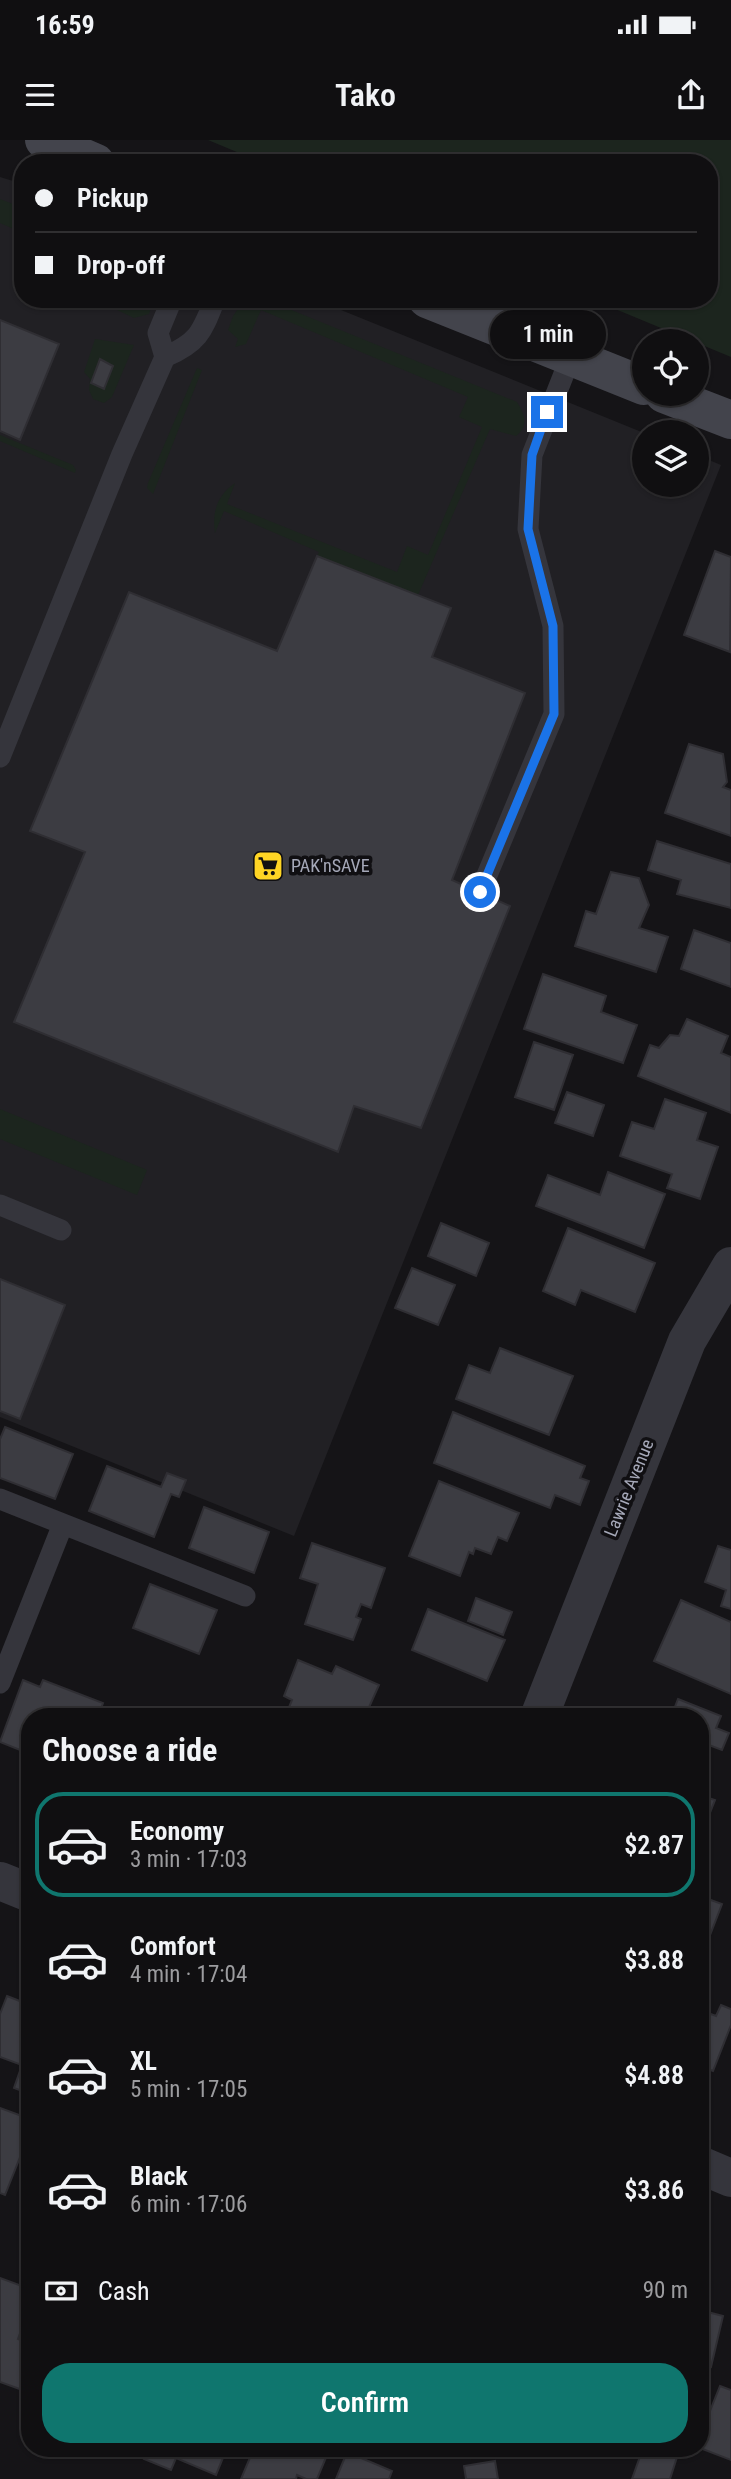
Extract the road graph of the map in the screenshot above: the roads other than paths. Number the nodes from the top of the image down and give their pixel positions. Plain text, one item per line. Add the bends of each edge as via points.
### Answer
1 (44, 140) edge
2 (76, 154) edge
3 (168, 308) edge
4 (211, 308) edge
5 (450, 308) edge
6 (571, 356) junction
7 (165, 357) junction
8 (632, 381) edge
9 (695, 406) edge
10 (731, 420) edge
11 (3, 743) edge
12 (480, 892) dead end
13 (0, 1205) edge
14 (61, 1230) dead end
15 (731, 1266) edge
16 (0, 1499) edge
17 (63, 1524) junction
18 (245, 1597) dead end
19 (0, 1683) edge
20 (543, 1708) edge
21 (0, 1881) edge
22 (21, 1889) edge
23 (709, 2169) edge
24 (731, 2178) edge

1 - 2 street
3 - 7 lane via 158,333
4 - 7 lane via 201,332
5 - 6 street
6 - 8 street
6 - 12 lane via 532,455 528,529 553,626 554,714
7 - 11 lane
9 - 10 street
13 - 14 lane
15 - 20 street, Lawrie Avenue via 687,1341
16 - 17 lane
17 - 18 lane
17 - 19 lane
21 - 22 street
23 - 24 street

